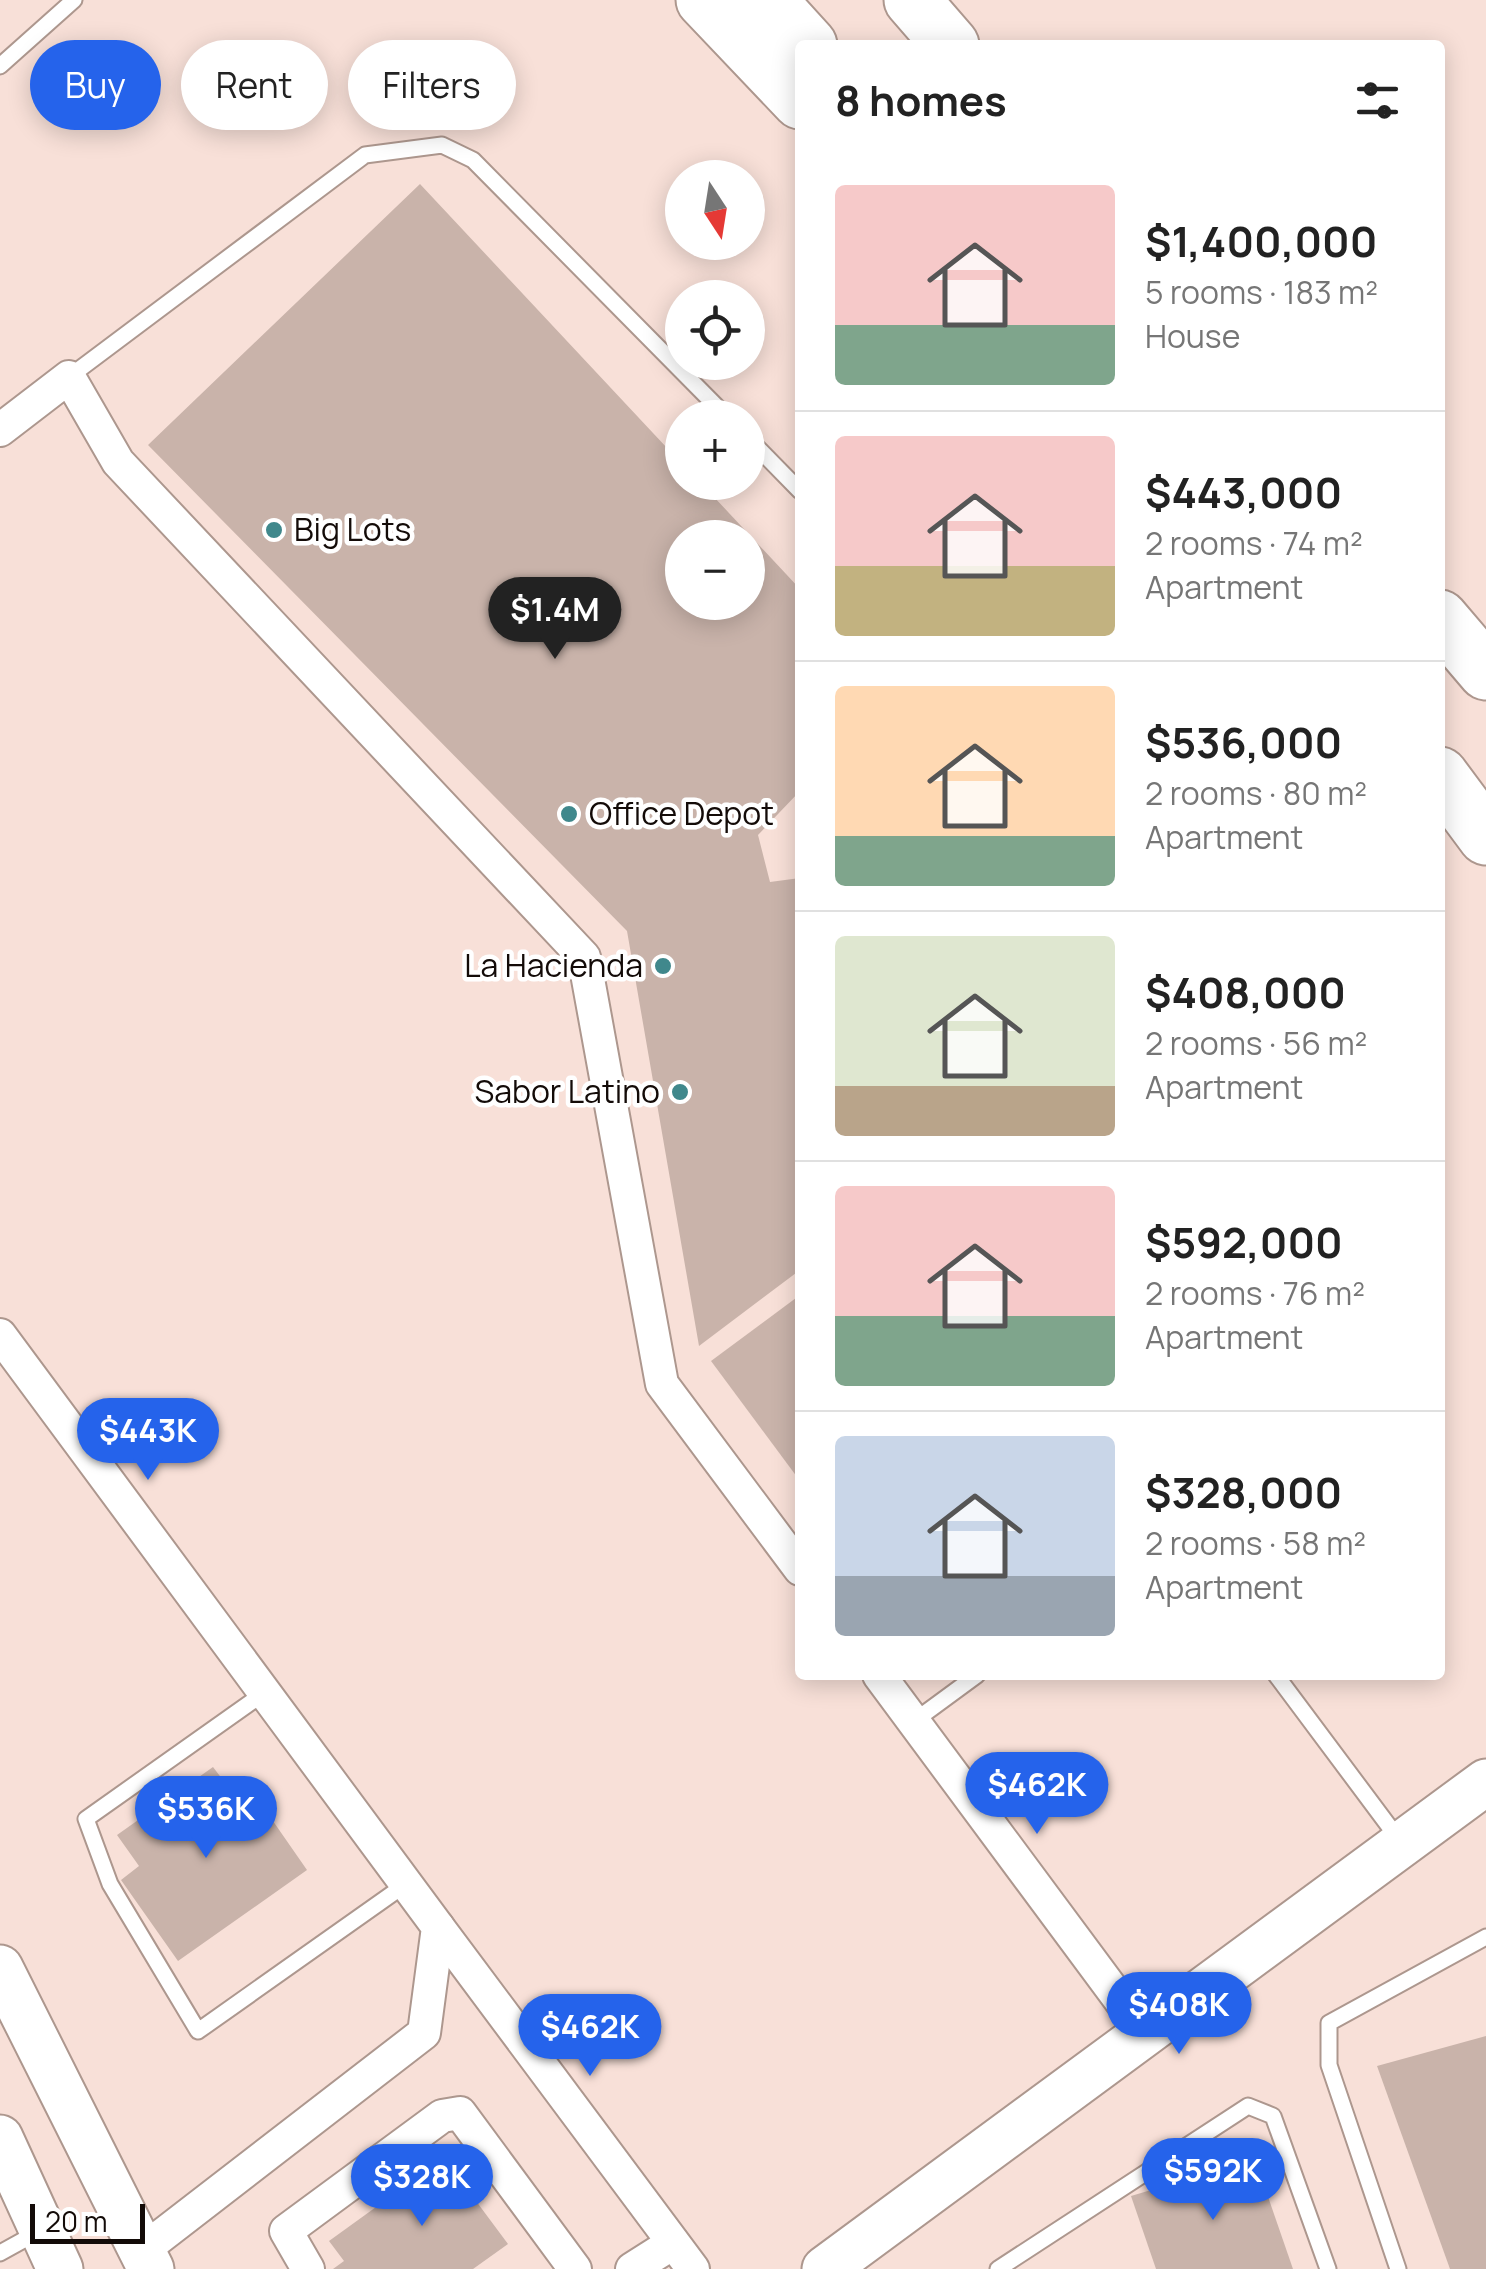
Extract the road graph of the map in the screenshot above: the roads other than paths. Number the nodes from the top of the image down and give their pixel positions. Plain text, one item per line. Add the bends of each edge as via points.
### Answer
1 (74, 0) edge
2 (704, 0) edge
3 (768, 0) edge
4 (912, 0) edge
5 (804, 40) edge
6 (947, 40) edge
7 (0, 66) edge
8 (795, 96) edge
9 (69, 377) junction
10 (710, 400) edge
11 (0, 430) edge
12 (765, 455) edge
13 (795, 486) edge
14 (1445, 624) edge
15 (1486, 672) edge
16 (1445, 781) edge
17 (1486, 838) edge
18 (0, 1335) edge
19 (795, 1562) edge
20 (883, 1680) edge
21 (970, 1680) edge
22 (1280, 1680) edge
23 (264, 1693) junction
24 (914, 1722) junction
25 (1486, 1782) edge
26 (1402, 1844) junction
27 (406, 1884) junction
28 (438, 1927) junction
29 (1486, 1938) edge
30 (0, 1968) edge
31 (1146, 2035) junction
32 (0, 2138) edge
33 (51, 2250) edge
34 (0, 2253) edge
35 (683, 2256) edge
36 (147, 2260) edge
37 (308, 2269) edge
38 (576, 2269) edge
39 (632, 2269) edge
40 (825, 2269) edge
41 (998, 2269) edge
42 (1328, 2269) edge
43 (1398, 2269) edge

1 - 7 lane
2 - 8 highway
3 - 5 highway
4 - 6 highway
9 - 10 lane via 365,155 442,145 473,160
9 - 11 street
9 - 19 street via 118,462 584,957 662,1384
12 - 13 lane
14 - 15 highway
16 - 17 highway
18 - 23 street
20 - 24 street
21 - 24 lane
22 - 26 lane
23 - 27 street
23 - 27 lane via 86,1818 110,1884 198,2030
24 - 31 street
25 - 26 street
26 - 31 street
27 - 28 street
28 - 35 street
28 - 36 street via 424,2033
29 - 43 lane via 1329,2023 1330,2065
30 - 36 street
31 - 40 street
32 - 33 street
33 - 34 lane
35 - 39 street
37 - 38 street via 286,2231 442,2116 460,2112
41 - 42 lane via 1248,2106 1272,2116

